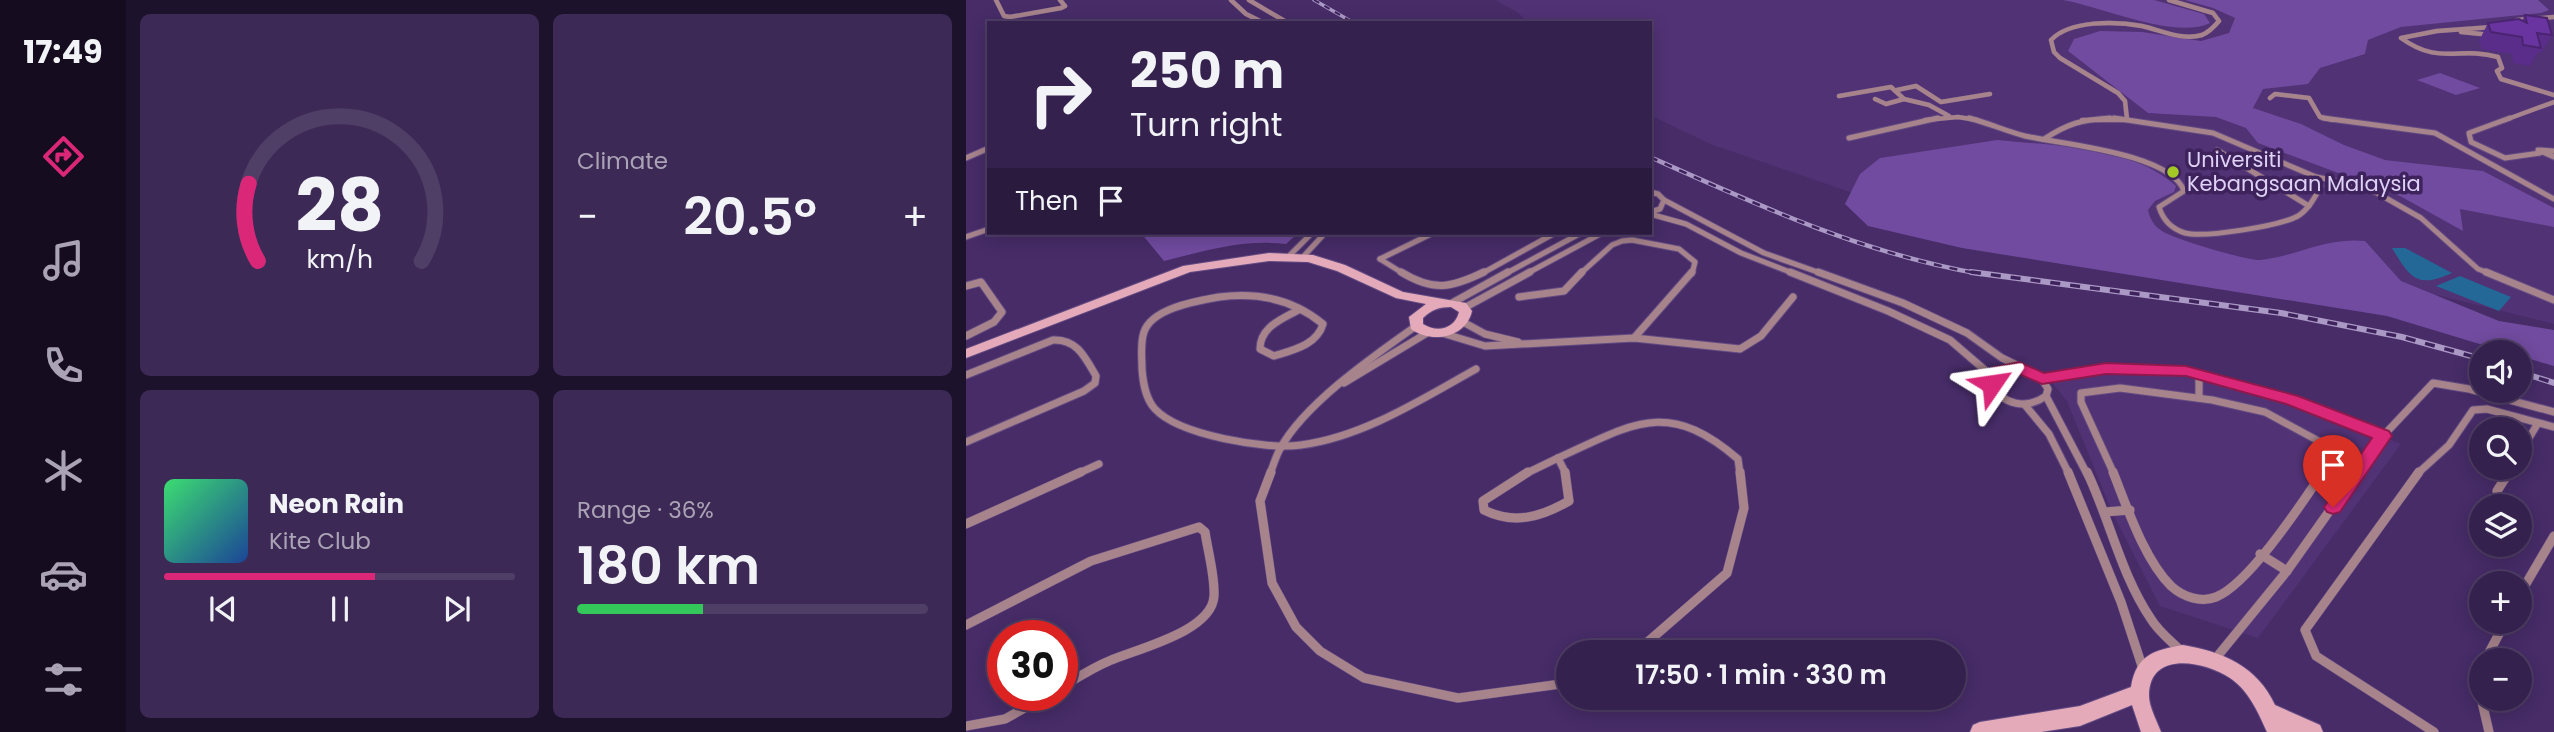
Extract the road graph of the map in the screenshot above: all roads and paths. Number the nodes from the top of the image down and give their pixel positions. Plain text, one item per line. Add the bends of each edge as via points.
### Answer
1 (996, 0) edge
2 (1060, 0) edge
3 (1231, 0) edge
4 (1249, 0) edge
5 (2169, 0) edge
6 (2554, 17) edge
7 (1260, 21) edge
8 (1286, 21) edge
9 (2510, 25) junction
10 (2454, 30) junction
11 (2506, 33) edge
12 (2495, 35) edge
13 (1897, 90) junction
14 (1990, 94) dead end
15 (2554, 95) edge
16 (1839, 96) dead end
17 (2270, 97) dead end
18 (1875, 99) dead end
19 (1904, 99) junction
20 (2554, 102) edge
21 (1949, 116) junction
22 (2127, 120) junction
23 (1849, 138) dead end
24 (2044, 139) junction
25 (987, 149) edge
26 (2217, 150) dead end
27 (2554, 151) edge
28 (2540, 153) junction
29 (966, 158) edge
30 (2554, 158) edge
31 (2316, 177) junction
32 (1652, 193) edge
33 (2554, 199) edge
34 (1664, 200) junction
35 (2309, 206) junction
36 (1652, 212) edge
37 (1652, 214) edge
38 (987, 230) edge
39 (1311, 235) edge
40 (1323, 235) edge
41 (1429, 235) edge
42 (1551, 235) edge
43 (1578, 235) edge
44 (1598, 235) edge
45 (966, 237) edge
46 (1296, 257) junction
47 (966, 286) edge
48 (1400, 295) junction
49 (1519, 297) dead end
50 (1793, 297) dead end
51 (2554, 300) edge
52 (1300, 309) junction
53 (1456, 309) junction
54 (1419, 326) junction
55 (1442, 332) junction
56 (966, 336) edge
57 (1634, 338) junction
58 (1525, 344) junction
59 (966, 354) edge
60 (2019, 367) junction
61 (1476, 369) dead end
62 (2199, 374) junction
63 (966, 375) edge
64 (1993, 377) junction
65 (2042, 379) junction
66 (1334, 388) junction
67 (2046, 396) junction
68 (2199, 398) junction
69 (2025, 405) junction
70 (2554, 412) edge
71 (2538, 423) junction
72 (2554, 427) edge
73 (2532, 433) edge
74 (2383, 436) junction
75 (966, 442) edge
76 (1280, 448) junction
77 (1559, 458) junction
78 (1099, 464) dead end
79 (2504, 480) edge
80 (2497, 491) dead end
81 (2130, 510) junction
82 (2105, 512) junction
83 (966, 524) edge
84 (2554, 536) edge
85 (2260, 554) junction
86 (2287, 571) junction
87 (2532, 571) edge
88 (966, 625) edge
89 (1650, 640) edge
90 (2183, 653) junction
91 (2216, 658) junction
92 (2144, 672) junction
93 (1078, 678) edge
94 (1556, 685) edge
95 (2137, 694) junction
96 (1019, 711) edge
97 (2484, 711) edge
98 (2275, 723) edge
99 (966, 726) edge
100 (1980, 732) edge
101 (2151, 732) edge
102 (2313, 732) edge
103 (2434, 732) edge
104 (2489, 732) edge

1 - 2 street via 1004,16 1010,17 1061,8 1065,6
3 - 7 street
4 - 8 street
5 - 22 street via 2213,13 2218,24 2205,34 2192,36 2135,25 2096,25 2066,29 2051,40 2060,58 2118,93 2125,101
6 - 9 street
9 - 10 street
9 - 11 street
10 - 12 street
10 - 15 street via 2401,38 2438,57 2480,52 2495,55 2502,68 2497,71 2501,79
13 - 14 street via 1918,87 1941,102
13 - 16 street via 1887,87
13 - 19 street
17 - 33 street via 2290,94 2309,98 2322,119 2435,134
18 - 19 street via 1886,104
19 - 21 street
20 - 28 street via 2469,133 2472,142 2505,158
21 - 23 street
21 - 24 street
22 - 24 street via 2081,121
22 - 31 street via 2225,137
24 - 35 street via 2103,147 2162,171 2184,191 2159,207 2160,212 2185,233 2284,222
25 - 29 street
26 - 35 street
27 - 28 street via 2540,149
28 - 30 street
31 - 35 street via 2320,186
31 - 51 street via 2377,193 2421,218 2478,270
32 - 34 street
34 - 36 street
34 - 60 street via 1764,253 1937,318
37 - 64 street via 1686,224 1741,253 1950,340
38 - 45 street
39 - 46 street
40 - 46 street
41 - 42 street via 1380,259 1428,286 1447,287
43 - 53 street
44 - 53 street
46 - 48 street via 1341,268
46 - 59 street via 1187,269
47 - 56 street via 981,282 1002,312
48 - 53 street
48 - 54 street
49 - 57 street via 1564,291 1596,257 1622,241 1679,249 1695,262 1691,276
50 - 57 street via 1761,335 1740,349
52 - 52 street via 1267,328 1260,349 1274,356 1320,334 1322,324
52 - 76 street via 1274,296 1207,299 1156,318 1143,336 1142,383 1154,409 1165,418 1233,442
53 - 54 street via 1424,309
53 - 55 street
53 - 58 street via 1485,334
54 - 55 street
54 - 66 street
54 - 66 street
55 - 58 street via 1485,346
57 - 58 street
60 - 64 street via 1998,371
60 - 65 street
61 - 76 street via 1327,440
62 - 65 street via 2106,369
62 - 68 street
62 - 74 street via 2292,400
63 - 75 street via 1065,338 1072,341 1096,376 1084,391
64 - 69 street via 1999,396
65 - 67 street via 2048,389
66 - 76 street
67 - 69 street
67 - 82 street
68 - 81 street via 2136,389 2081,393
68 - 85 street via 2265,412 2337,451
69 - 92 street via 2055,447 2085,514
70 - 74 street via 2469,388 2433,383
71 - 72 street
71 - 73 street
71 - 103 street via 2473,410 2449,446 2423,466 2305,630 2316,656
74 - 86 street
76 - 94 street via 1260,501 1272,583 1296,627 1320,651 1364,678 1458,698
77 - 77 street via 1569,501 1528,519 1497,519 1485,510 1483,501 1498,489
77 - 89 street via 1634,424 1676,422 1716,440 1738,459 1744,508 1727,573
78 - 83 street
79 - 80 street
81 - 82 street
81 - 85 street via 2168,583 2194,599 2220,596
82 - 90 street via 2123,564 2151,620
84 - 87 street
85 - 86 street
86 - 91 street
88 - 93 street via 1091,561 1199,527 1205,532 1214,597 1204,618
90 - 91 street
90 - 92 street via 2164,656
91 - 98 street via 2261,694
92 - 95 street
95 - 100 street via 2080,716
95 - 101 street
96 - 99 street via 1004,719
97 - 104 street
98 - 102 street

